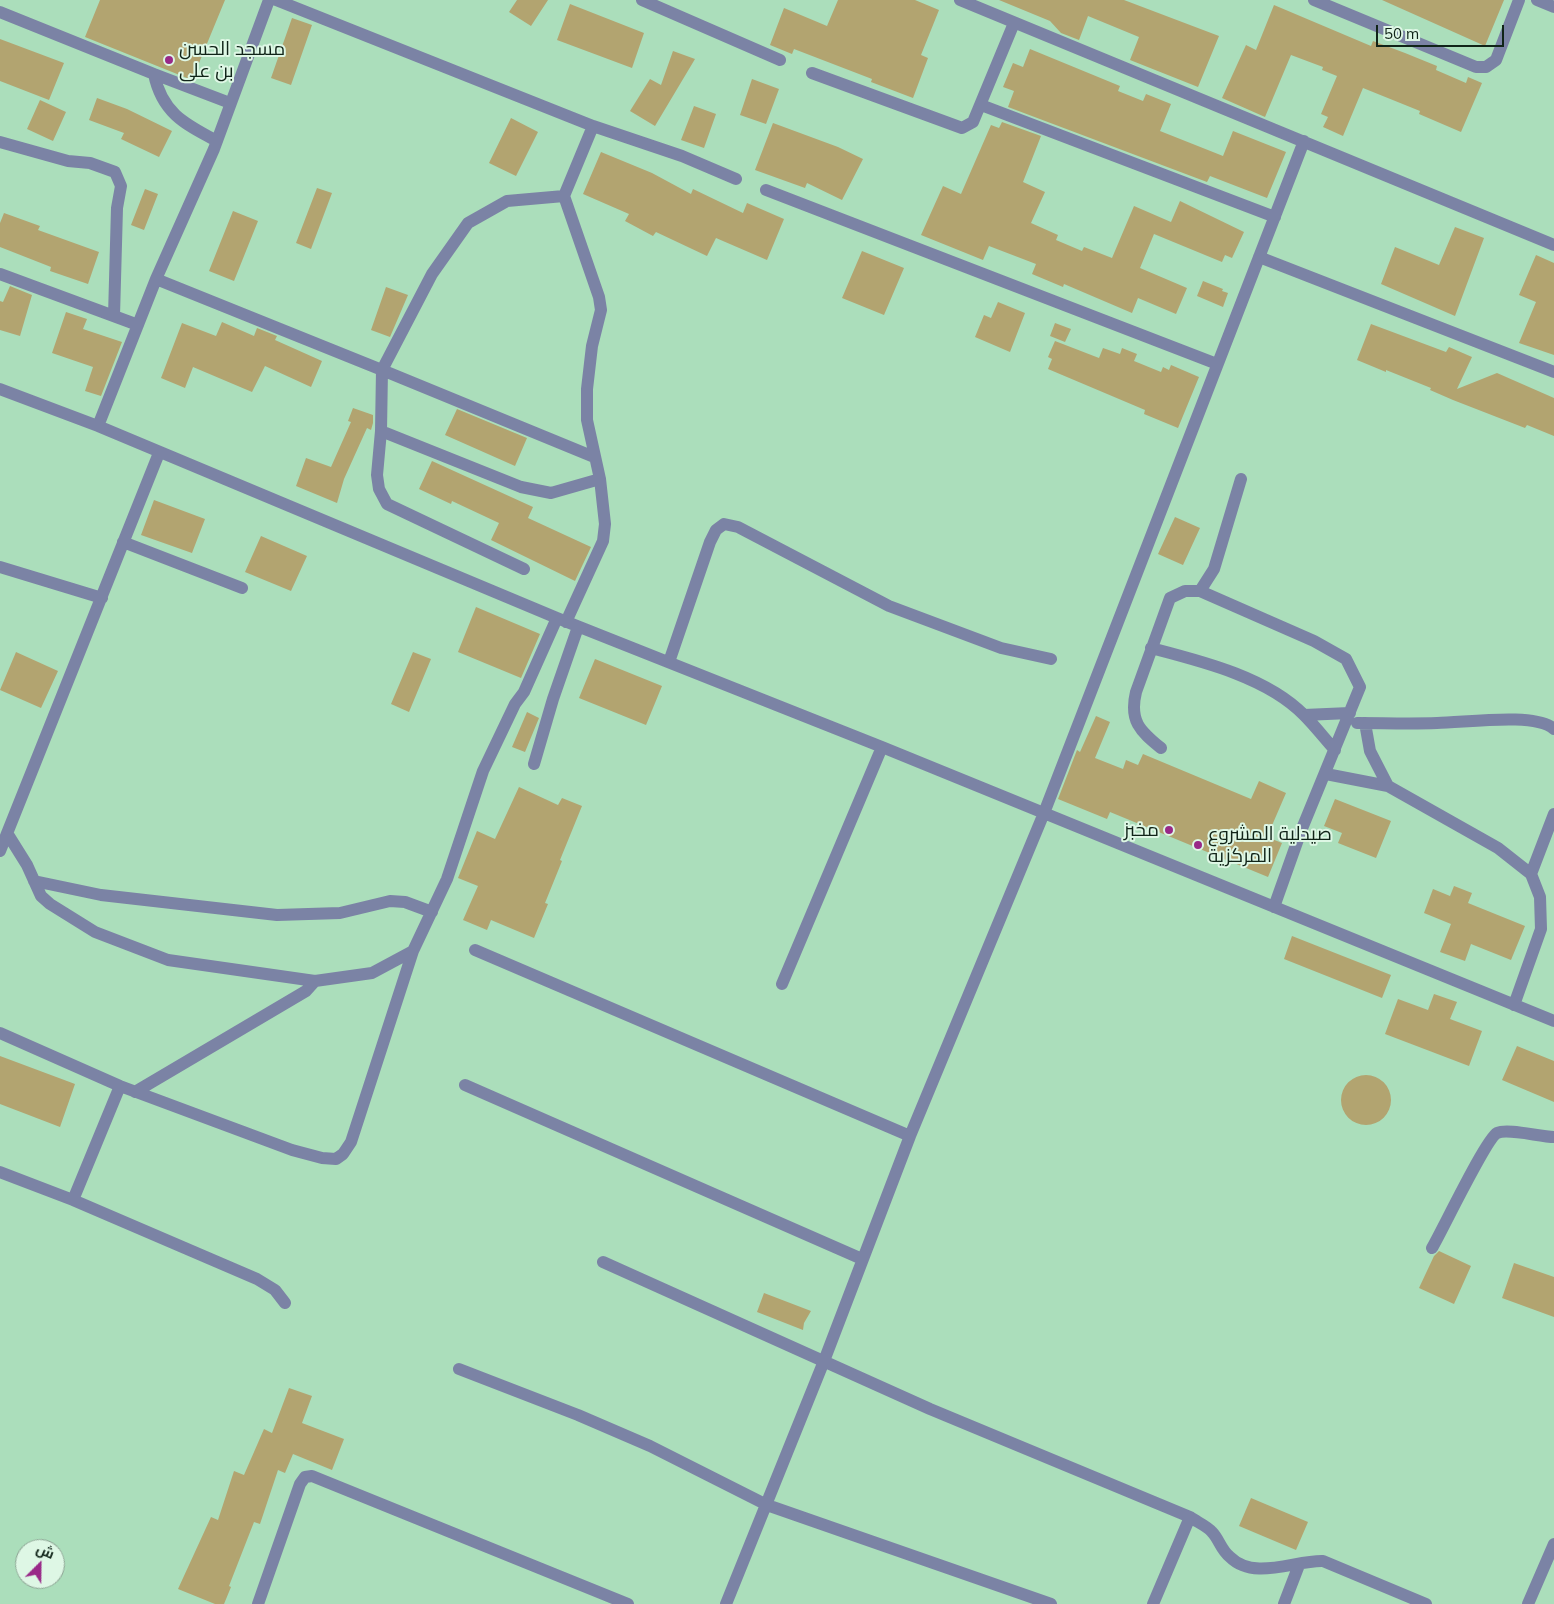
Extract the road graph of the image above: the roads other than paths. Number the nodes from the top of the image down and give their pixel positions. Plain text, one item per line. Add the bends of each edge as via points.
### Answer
1 (269, 0) edge
2 (276, 0) edge
3 (642, 0) edge
4 (960, 0) edge
5 (1314, 0) edge
6 (1519, 0) edge
7 (1537, 0) edge
8 (1344, 5) edge
9 (1554, 7) edge
10 (0, 12) edge
11 (1014, 24) junction
12 (780, 60) dead end
13 (812, 73) dead end
14 (154, 74) junction
15 (230, 103) junction
16 (981, 105) junction
17 (593, 126) junction
18 (0, 142) edge
19 (217, 142) junction
20 (1304, 142) junction
21 (736, 179) dead end
22 (766, 190) dead end
23 (564, 196) junction
24 (1275, 216) junction
25 (1554, 245) edge
26 (1259, 257) junction
27 (0, 274) edge
28 (156, 279) junction
29 (114, 316) junction
30 (138, 325) junction
31 (1217, 364) junction
32 (382, 370) junction
33 (1554, 372) edge
34 (0, 389) edge
35 (98, 426) junction
36 (381, 431) junction
37 (159, 453) junction
38 (594, 457) junction
39 (600, 479) junction
40 (1241, 479) dead end
41 (123, 542) junction
42 (0, 567) edge
43 (524, 569) dead end
44 (242, 588) dead end
45 (1200, 591) junction
46 (102, 598) junction
47 (567, 622) junction
48 (1151, 648) junction
49 (1051, 660) dead end
50 (669, 662) junction
51 (1304, 715) junction
52 (1348, 718) junction
53 (1365, 723) junction
54 (1554, 729) edge
55 (882, 747) junction
56 (1161, 748) dead end
57 (1335, 750) junction
58 (534, 764) dead end
59 (1326, 774) junction
60 (1388, 786) junction
61 (1044, 812) junction
62 (1554, 814) edge
63 (7, 833) junction
64 (0, 851) edge
65 (1531, 874) junction
66 (34, 881) junction
67 (1274, 907) junction
68 (432, 912) junction
69 (475, 950) dead end
70 (413, 951) junction
71 (315, 981) junction
72 (782, 984) dead end
73 (1514, 1005) junction
74 (1554, 1021) edge
75 (0, 1032) edge
76 (465, 1085) dead end
77 (120, 1086) junction
78 (135, 1092) junction
79 (910, 1136) junction
80 (1554, 1137) edge
81 (0, 1172) edge
82 (73, 1200) junction
83 (1432, 1248) dead end
84 (862, 1259) junction
85 (603, 1262) dead end
86 (285, 1303) dead end
87 (824, 1361) junction
88 (459, 1370) dead end
89 (766, 1505) junction
90 (1190, 1517) junction
91 (1554, 1544) edge
92 (1299, 1565) junction
93 (258, 1604) edge
94 (628, 1604) edge
95 (726, 1604) edge
96 (1051, 1604) edge
97 (1153, 1604) edge
98 (1284, 1604) edge
99 (1426, 1604) edge
100 (1528, 1604) edge

1 - 15 street
2 - 17 street
3 - 12 street
4 - 11 street
5 - 8 street
6 - 8 street via 1496,60 1486,68 1476,67
7 - 9 street
10 - 14 street
11 - 16 street
11 - 20 street
13 - 16 street via 962,128 973,122
14 - 15 street
14 - 19 street via 165,106 186,124
15 - 19 street
16 - 24 street
17 - 21 street via 682,156
17 - 23 street
18 - 29 street via 115,172 121,186 117,208
19 - 28 street
20 - 24 street
20 - 25 street
22 - 31 street
23 - 32 street via 507,201 468,223 432,274
23 - 38 street via 601,310 592,346 587,389 587,420
24 - 26 street
26 - 31 street
26 - 33 street
27 - 29 street
28 - 30 street
28 - 32 street
29 - 30 street
30 - 35 street
31 - 61 street
32 - 36 street
32 - 38 street
34 - 35 street
35 - 37 street
36 - 39 street via 521,487 551,493
36 - 43 street via 377,474 386,504
37 - 41 street
37 - 47 street
38 - 39 street
39 - 47 street via 605,524 603,541
40 - 45 street via 1214,569
41 - 44 street
41 - 46 street
42 - 46 street
45 - 48 street via 1185,591 1170,598
45 - 52 street via 1314,641 1346,659 1360,687
46 - 63 street
47 - 50 street
47 - 58 street via 553,699
47 - 68 street via 515,704 483,771 447,879
48 - 51 street via 1202,661 1264,687
48 - 56 street via 1133,703 1134,718 1142,732
49 - 50 street via 1000,648 889,606 738,528 724,524 716,530 710,542
50 - 55 street
51 - 52 street
51 - 57 street
52 - 53 street
52 - 57 street
53 - 54 street via 1505,719 1548,724
53 - 60 street via 1370,751
55 - 61 street
55 - 72 street
57 - 59 street
59 - 60 street
59 - 67 street via 1301,831
60 - 65 street via 1498,848
61 - 67 street
61 - 79 street
62 - 65 street
63 - 64 street
63 - 66 street
65 - 73 street via 1540,897 1541,930
66 - 68 street via 101,895 277,915 340,913 390,901 404,902
66 - 71 street via 41,896 50,904 95,932 168,960
67 - 73 street
68 - 70 street
69 - 79 street
70 - 71 street via 372,973
70 - 78 street via 357,1125 344,1154 336,1159 292,1150
71 - 78 street via 306,991
73 - 74 street
75 - 77 street
76 - 84 street
77 - 78 street
77 - 82 street
79 - 84 street
80 - 83 street via 1506,1131 1496,1134 1482,1152
81 - 82 street
82 - 86 street via 262,1282 275,1290
84 - 87 street
85 - 87 street
87 - 89 street
87 - 90 street via 947,1417
88 - 89 street via 650,1446
89 - 95 street
89 - 96 street
90 - 92 street via 1213,1533 1231,1559 1245,1566
90 - 97 street
91 - 100 street
92 - 98 street
92 - 99 street via 1310,1561 1322,1562
93 - 94 street via 300,1484 312,1476

